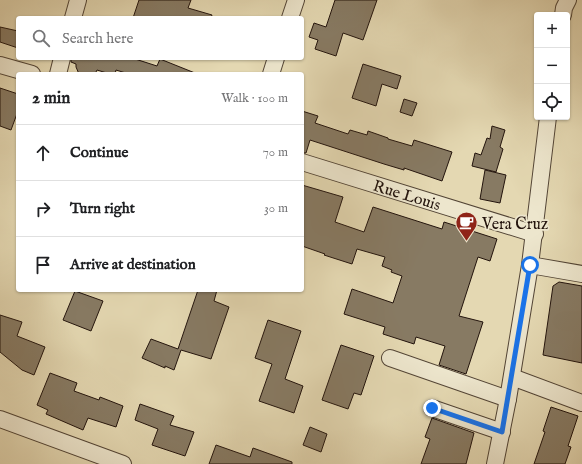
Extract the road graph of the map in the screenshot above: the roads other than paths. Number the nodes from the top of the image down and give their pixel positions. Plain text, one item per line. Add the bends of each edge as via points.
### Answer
1 (78, 0) edge
2 (296, 0) edge
3 (558, 0) edge
4 (568, 0) edge
5 (556, 12) edge
6 (563, 12) edge
7 (74, 16) edge
8 (291, 16) edge
9 (62, 60) edge
10 (275, 60) edge
11 (0, 65) edge
12 (25, 72) edge
13 (58, 72) edge
14 (272, 72) edge
15 (548, 120) edge
16 (304, 163) edge
17 (534, 234) junction
18 (530, 265) junction
19 (582, 274) edge
20 (390, 358) dead end
21 (512, 377) junction
22 (508, 399) junction
23 (582, 403) edge
24 (432, 408) dead end
25 (0, 419) edge
26 (502, 432) junction
27 (123, 464) edge
28 (495, 464) edge

1 - 7 street
2 - 8 street
3 - 5 street
4 - 6 street
9 - 13 street
10 - 14 street
11 - 12 street
15 - 17 street
16 - 17 street, Rue Louis
17 - 18 street
18 - 19 street
18 - 21 street
20 - 22 street
21 - 22 street
21 - 23 street
22 - 26 street
24 - 26 street
25 - 27 street
26 - 28 street

